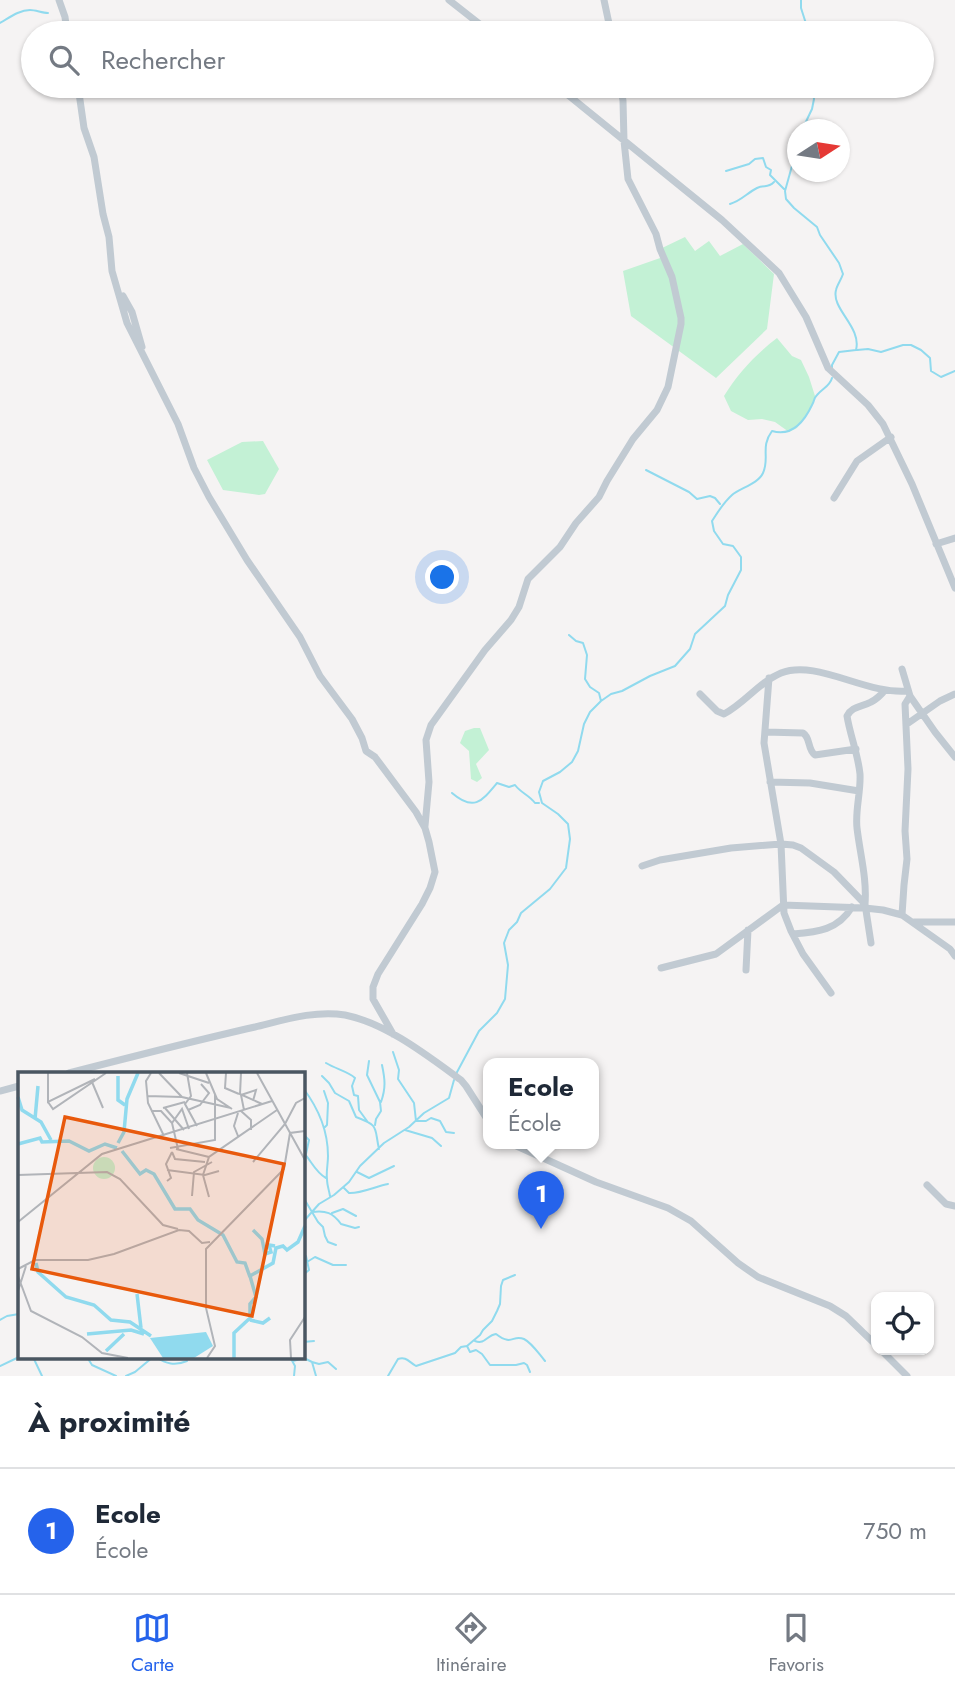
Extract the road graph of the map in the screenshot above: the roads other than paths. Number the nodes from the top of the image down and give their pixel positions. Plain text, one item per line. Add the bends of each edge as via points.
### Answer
1 (60, 0) edge
2 (449, 0) edge
3 (604, 0) edge
4 (66, 21) edge
5 (476, 21) edge
6 (608, 21) edge
7 (80, 98) edge
8 (572, 98) edge
9 (622, 98) edge
10 (624, 141) junction
11 (891, 437) junction
12 (834, 498) dead end
13 (955, 538) edge
14 (936, 544) junction
15 (955, 588) edge
16 (902, 669) dead end
17 (769, 678) junction
18 (885, 690) junction
19 (700, 694) dead end
20 (909, 694) junction
21 (955, 694) edge
22 (922, 714) junction
23 (907, 724) junction
24 (765, 732) junction
25 (856, 749) junction
26 (955, 757) edge
27 (770, 782) junction
28 (859, 791) junction
29 (425, 828) junction
30 (781, 844) junction
31 (642, 866) dead end
32 (783, 905) junction
33 (865, 906) junction
34 (852, 907) junction
35 (902, 915) junction
36 (912, 922) junction
37 (955, 922) edge
38 (748, 929) junction
39 (793, 934) junction
40 (871, 943) dead end
41 (955, 956) edge
42 (662, 968) dead end
43 (746, 970) dead end
44 (831, 993) dead end
45 (393, 1034) junction
46 (73, 1072) edge
47 (18, 1086) edge
48 (0, 1091) edge
49 (483, 1114) edge
50 (523, 1149) edge
51 (927, 1185) dead end
52 (955, 1206) edge
53 (871, 1340) edge
54 (886, 1355) edge
55 (907, 1376) edge

1 - 4 street
2 - 5 street
3 - 6 street
7 - 29 street via 125,319 178,424 194,468 320,676 352,719 366,751 391,777
8 - 10 street
9 - 10 street
10 - 11 street via 779,273 806,317 828,368 867,405
10 - 29 street via 628,179 673,277 681,318 668,387 599,497 528,579 511,620 431,725 426,740
11 - 12 street via 857,461
11 - 14 street
13 - 14 street
14 - 15 street
16 - 20 street
17 - 18 street via 804,668
17 - 19 street via 724,714
17 - 24 street
18 - 20 street
18 - 25 street via 848,712
20 - 22 street
20 - 23 street
21 - 22 street
22 - 23 street
22 - 26 street
23 - 35 street via 907,859
24 - 25 street via 803,733 815,755
24 - 27 street
25 - 28 street
27 - 28 street
27 - 30 street
28 - 33 street via 857,825
29 - 45 street via 435,872 430,888 373,987 373,999
30 - 31 street via 731,848
30 - 32 street
30 - 33 street via 793,845 834,872
32 - 34 street
32 - 38 street
32 - 39 street
33 - 34 street
33 - 35 street
33 - 40 street
34 - 39 street via 835,925
35 - 36 street
36 - 37 street
36 - 41 street
38 - 42 street via 716,954
38 - 43 street
39 - 44 street
45 - 46 street via 345,1015 325,1013
45 - 49 street via 461,1080
47 - 48 street
50 - 53 street via 668,1208 691,1221 738,1264 846,1315
51 - 52 street via 946,1204
54 - 55 street

